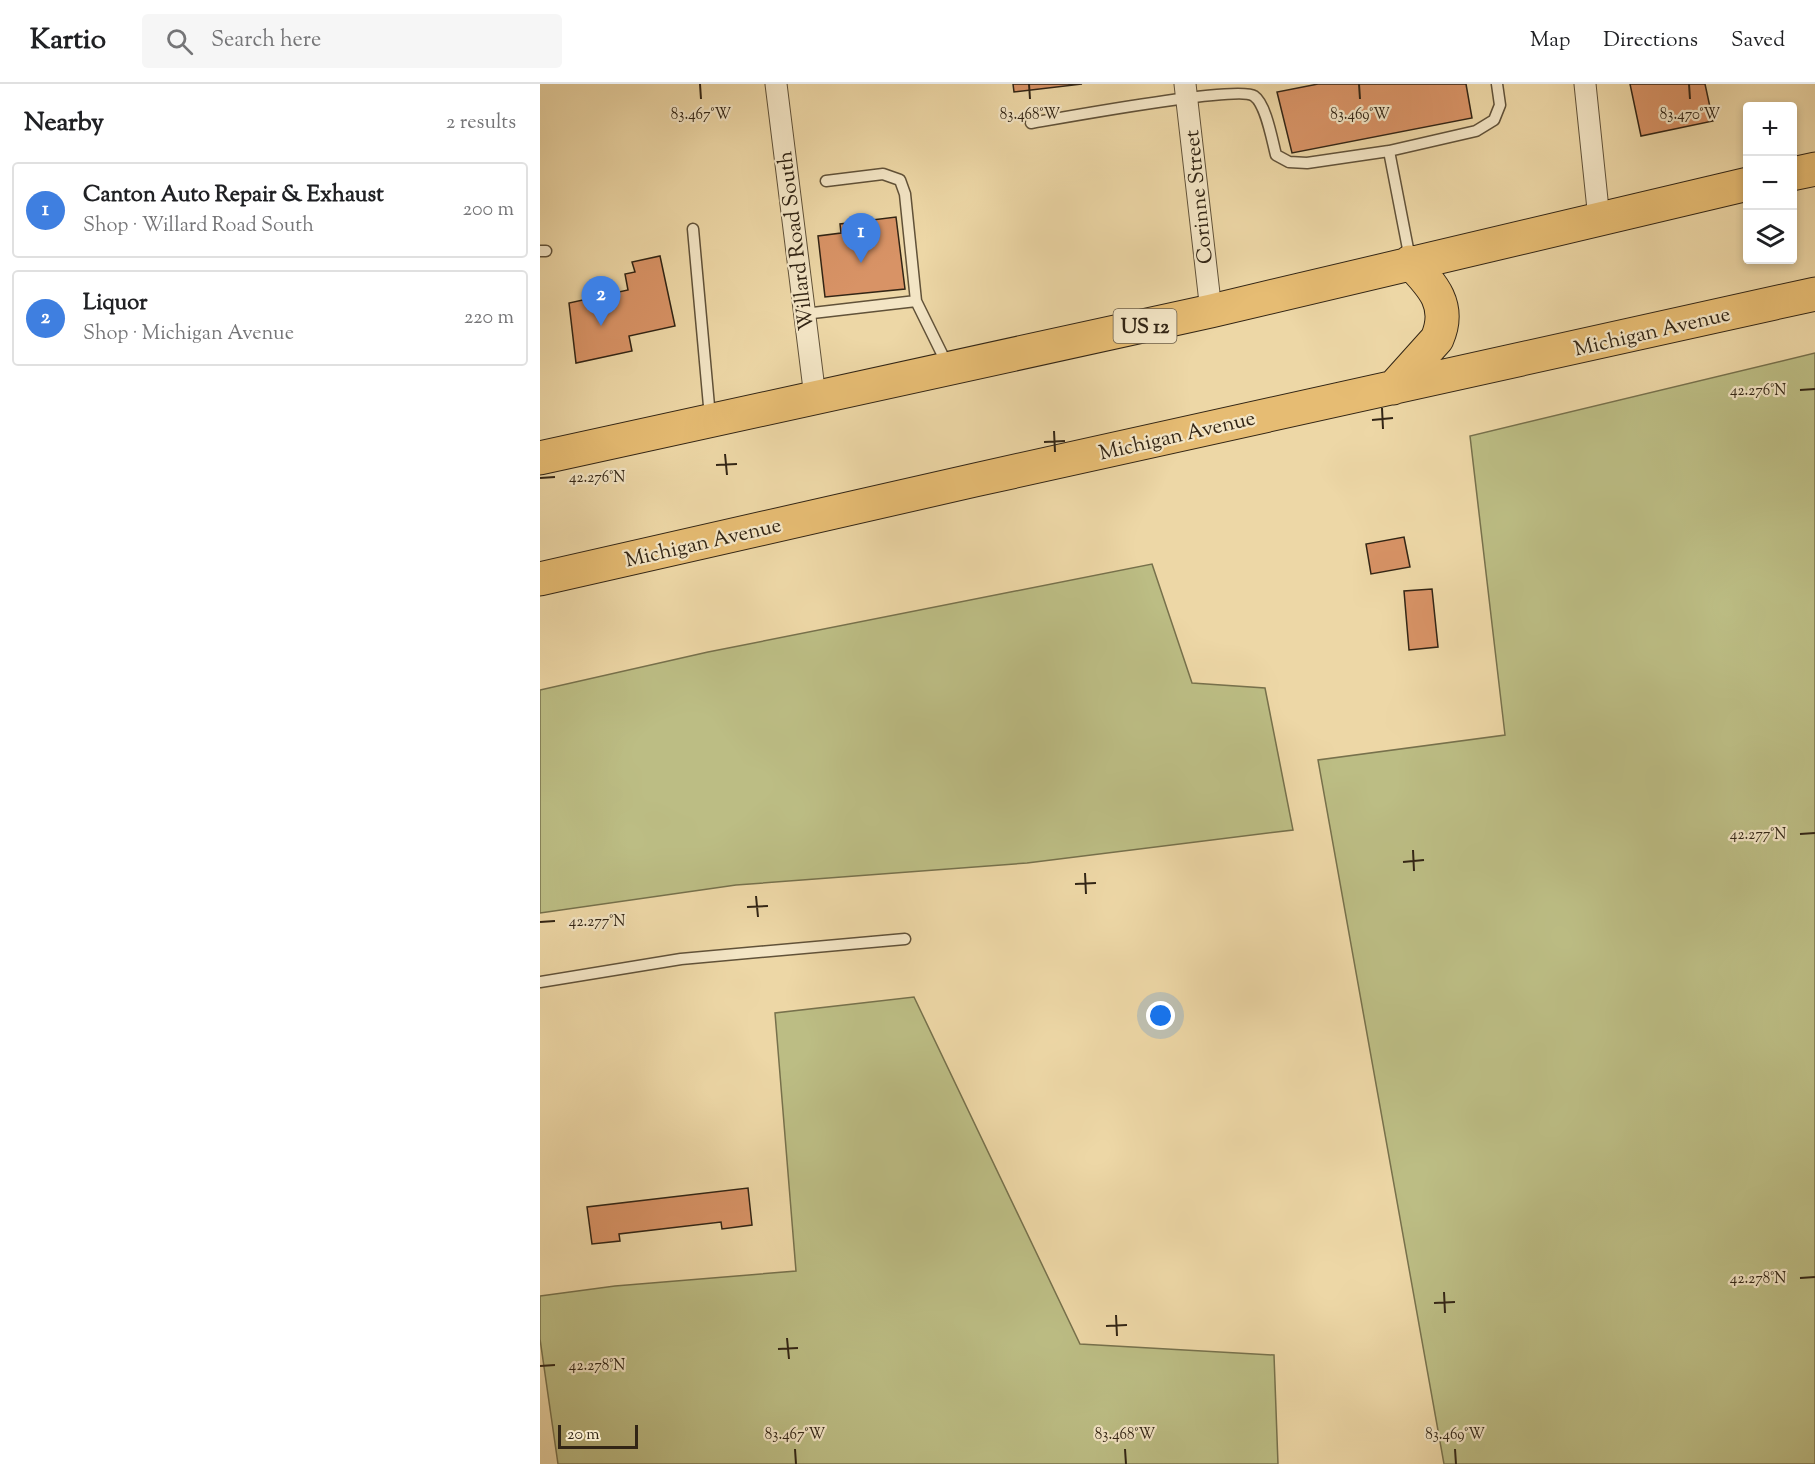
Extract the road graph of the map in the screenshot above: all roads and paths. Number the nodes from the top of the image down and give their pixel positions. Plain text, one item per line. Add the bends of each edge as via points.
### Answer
1 (777, 84) edge
2 (1497, 84) edge
3 (1585, 84) edge
4 (1186, 91) edge
5 (1031, 123) dead end
6 (1389, 151) junction
7 (1815, 169) edge
8 (1797, 173) edge
9 (826, 181) dead end
10 (1743, 185) edge
11 (1599, 219) junction
12 (693, 229) dead end
13 (1410, 262) junction
14 (1815, 294) edge
15 (916, 301) junction
16 (1211, 311) junction
17 (804, 315) junction
18 (950, 370) junction
19 (1393, 388) junction
20 (814, 397) junction
21 (710, 421) junction
22 (540, 458) edge
23 (540, 579) edge
24 (905, 939) dead end
25 (540, 982) edge

1 - 17 street, Willard Road South
2 - 6 lane via 1500,105 1494,120 1485,126
3 - 11 street
4 - 5 lane
4 - 6 lane via 1251,94 1261,101 1276,155 1289,162
4 - 16 street, Corinne Street
6 - 13 lane
7 - 8 main road
9 - 15 lane via 883,174 900,180 905,194
10 - 11 main road, US 12
11 - 13 main road, US 12
12 - 21 lane
13 - 16 main road, US 12
13 - 19 main road via 1439,298 1442,328 1437,339
14 - 19 main road, Michigan Avenue
15 - 17 lane
15 - 18 lane
16 - 18 main road, US 12
17 - 20 street, Willard Road South
18 - 20 main road, US 12
19 - 23 main road, Michigan Avenue
20 - 21 main road, US 12
21 - 22 main road, US 12
24 - 25 lane via 681,959

